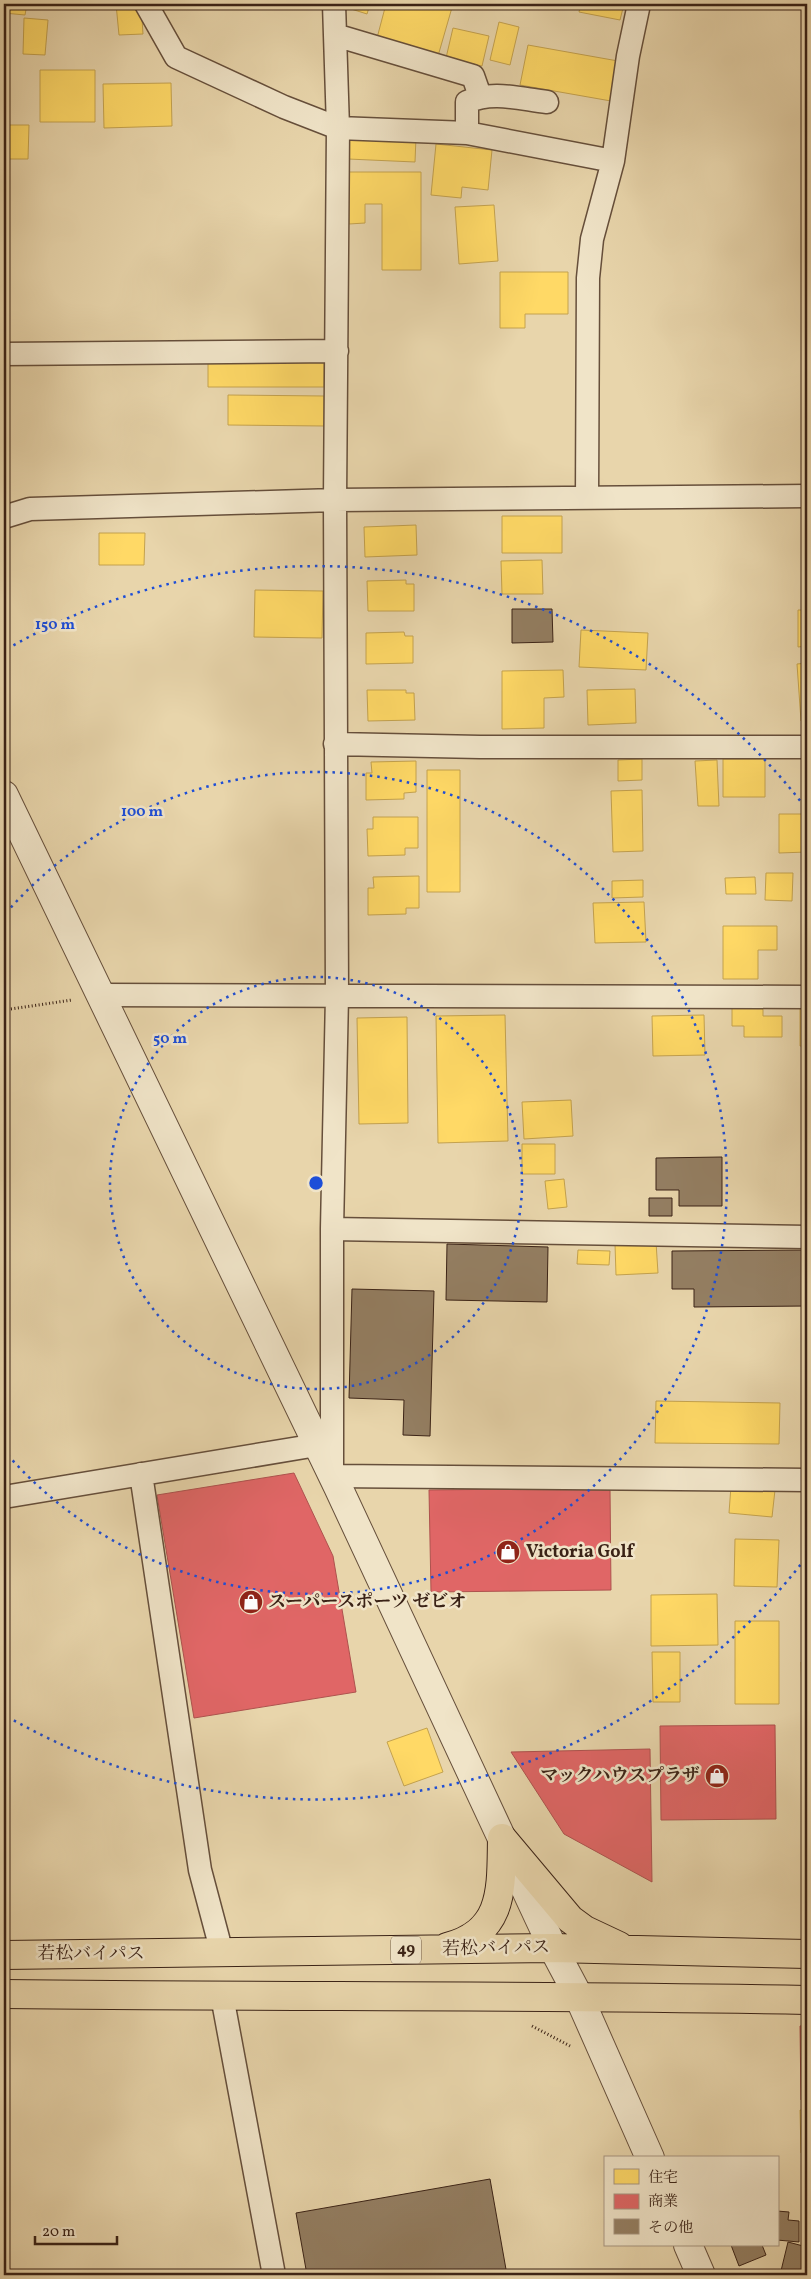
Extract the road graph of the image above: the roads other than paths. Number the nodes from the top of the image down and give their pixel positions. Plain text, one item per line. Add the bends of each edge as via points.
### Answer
1 (146, 4) edge
2 (334, 4) edge
3 (639, 4) edge
4 (335, 35) junction
5 (480, 96) junction
6 (547, 102) dead end
7 (338, 128) junction
8 (467, 132) junction
9 (613, 161) junction
10 (337, 351) junction
11 (4, 354) edge
12 (807, 496) edge
13 (587, 498) junction
14 (335, 500) junction
15 (4, 517) edge
16 (335, 744) junction
17 (807, 748) edge
18 (4, 795) edge
19 (101, 995) junction
20 (337, 996) junction
21 (807, 997) edge
22 (332, 1229) junction
23 (807, 1238) edge
24 (318, 1445) junction
25 (141, 1474) junction
26 (332, 1476) junction
27 (807, 1480) edge
28 (4, 1497) edge
29 (502, 1838) junction
30 (553, 1948) junction
31 (437, 1950) junction
32 (633, 1950) junction
33 (222, 1953) junction
34 (807, 1954) edge
35 (4, 1955) edge
36 (4, 1994) edge
37 (222, 1996) junction
38 (578, 1996) junction
39 (807, 2000) edge
40 (649, 2156) edge
41 (688, 2246) edge
42 (274, 2275) edge
43 (701, 2275) edge

1 - 7 street via 176,57
2 - 4 street
3 - 9 street
4 - 5 street via 473,76
4 - 7 street
5 - 6 street
5 - 8 street via 467,102
7 - 8 street
7 - 10 street
8 - 9 street
9 - 13 street via 592,239 588,278
10 - 11 street
10 - 14 street
12 - 13 street
13 - 14 street
14 - 15 street via 30,509
14 - 16 street
16 - 17 street
16 - 20 street
18 - 19 street
19 - 20 street
19 - 24 street
20 - 21 street
20 - 22 street
22 - 23 street
22 - 26 street
24 - 25 street
24 - 26 street
25 - 28 street
25 - 33 street via 200,1870
26 - 27 street
26 - 29 street
29 - 30 street
29 - 31 highway via 499,1892 494,1914 480,1931 467,1940
29 - 32 highway via 570,1919 585,1930
30 - 31 highway, 若松バイパス / 49
30 - 32 highway, 若松バイパス / 49
30 - 38 street
31 - 33 highway, 若松バイパス / 49
32 - 34 highway, 若松バイパス / 49
33 - 35 highway, 若松バイパス / 49
36 - 37 highway
37 - 38 highway
37 - 42 street
38 - 39 highway
38 - 40 street
41 - 43 street

